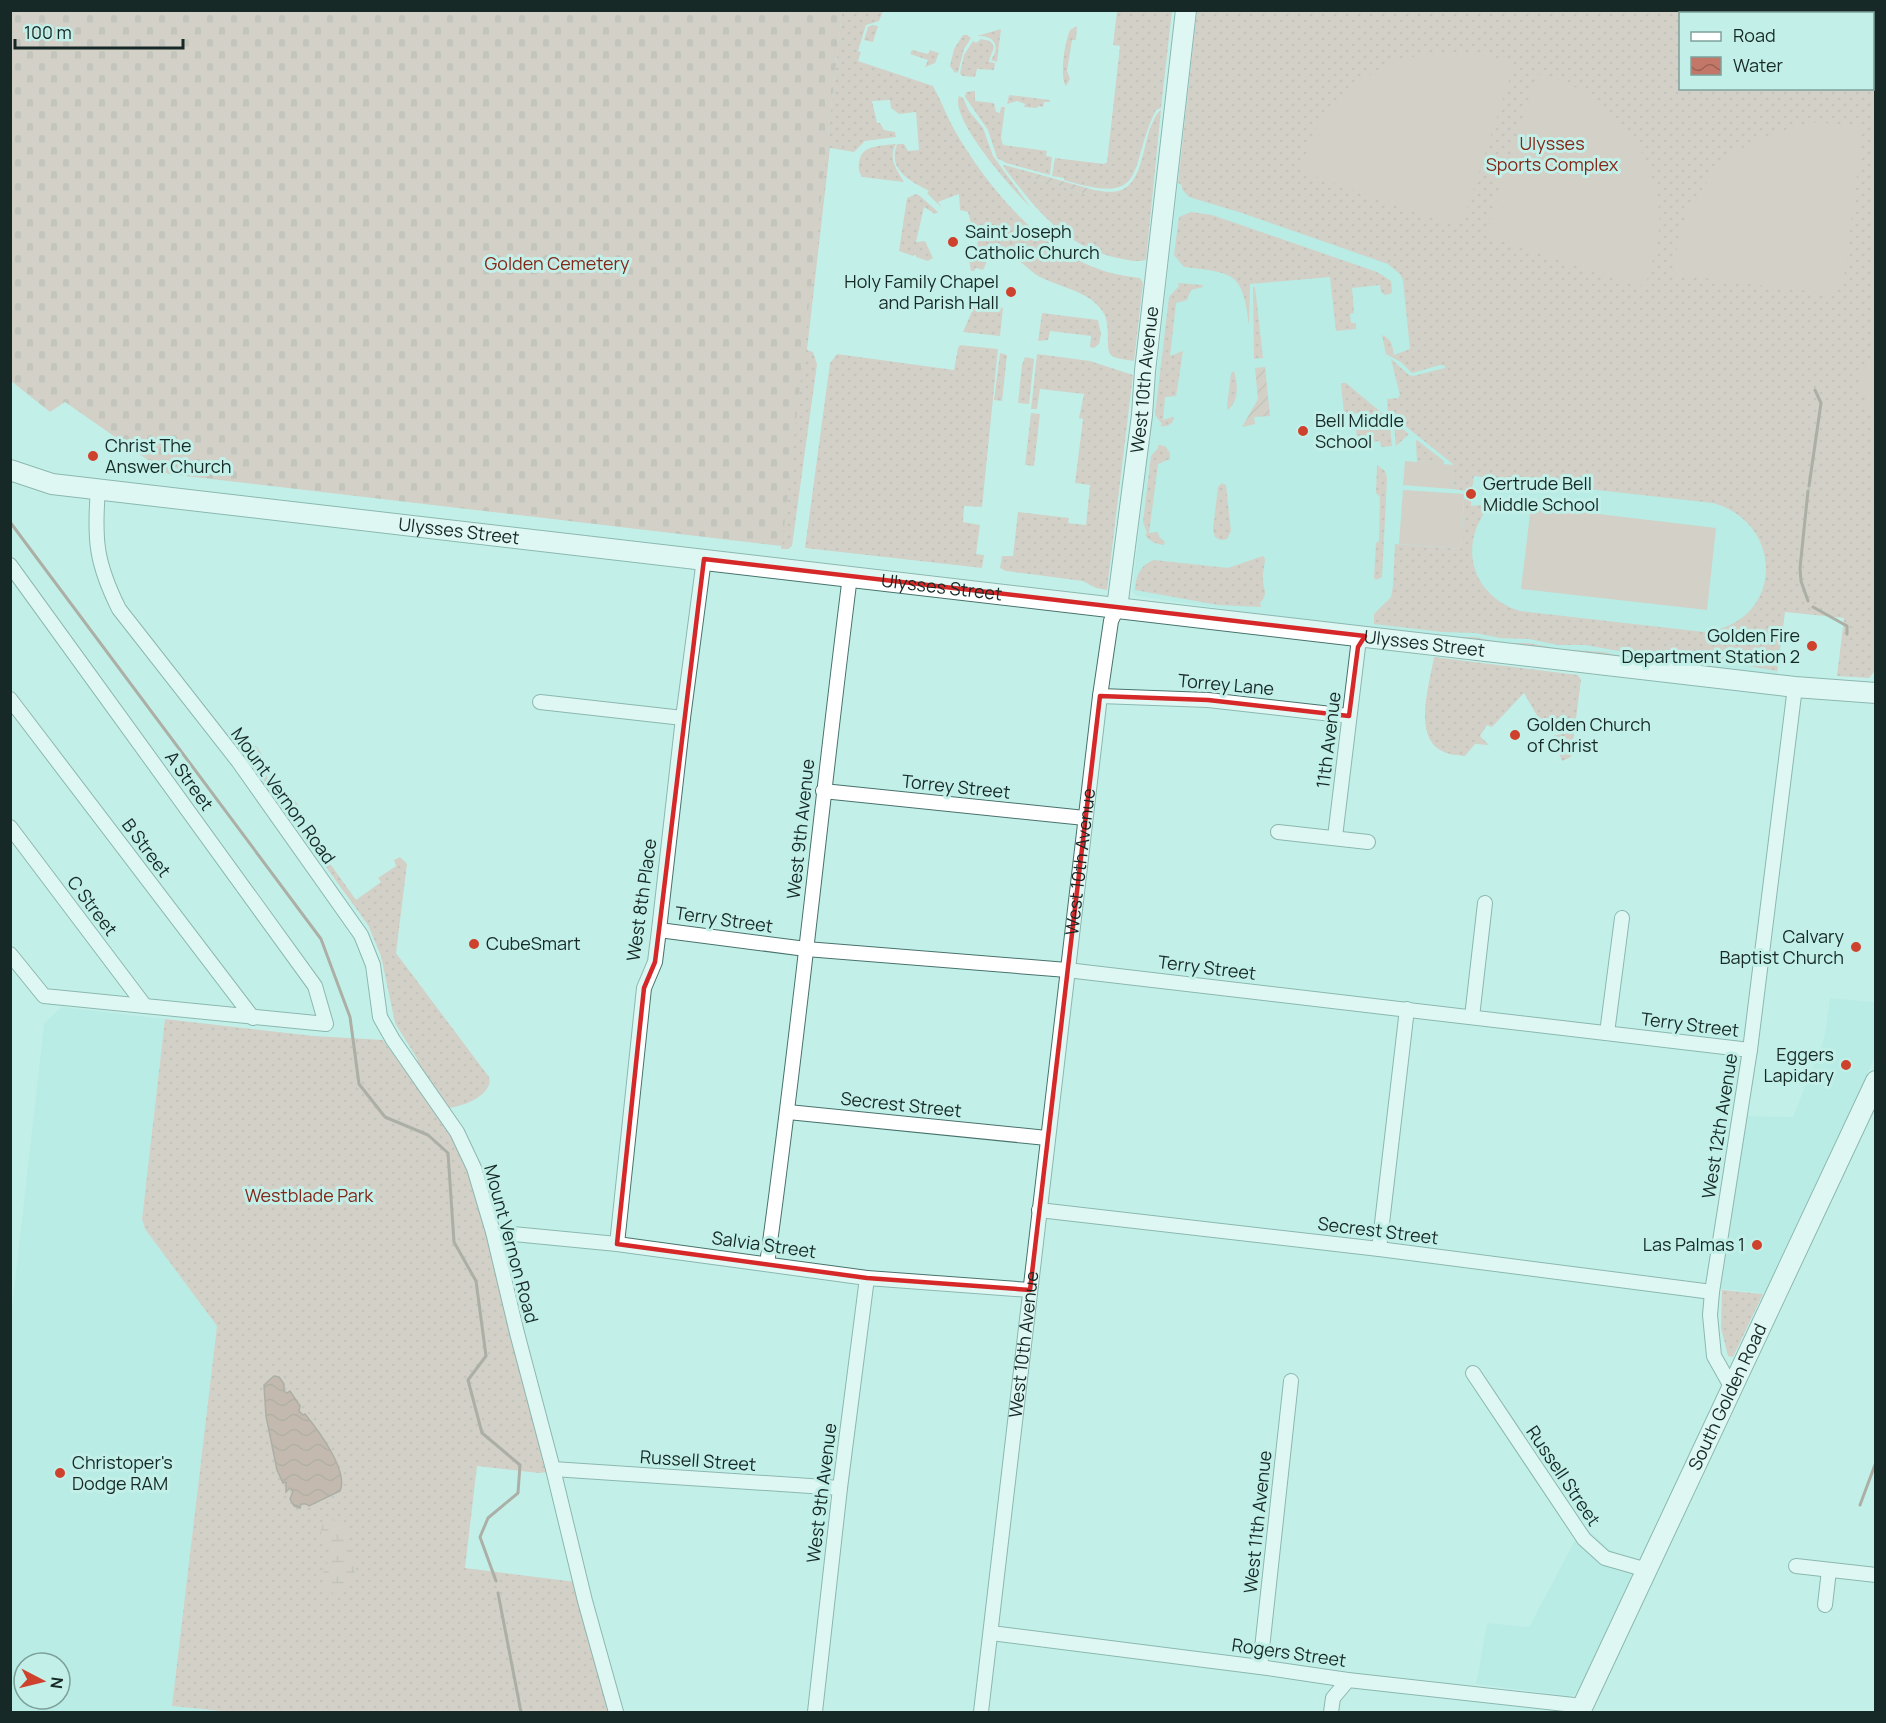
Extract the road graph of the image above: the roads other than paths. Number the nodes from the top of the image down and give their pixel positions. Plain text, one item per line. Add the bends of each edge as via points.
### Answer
1 (1186, 10) edge
2 (10, 470) edge
3 (98, 489) junction
4 (704, 559) junction
5 (10, 565) edge
6 (850, 576) junction
7 (1117, 608) junction
8 (1362, 641) junction
9 (1795, 687) junction
10 (1875, 693) edge
11 (1100, 696) junction
12 (10, 699) edge
13 (540, 702) dead end
14 (1349, 716) junction
15 (683, 718) junction
16 (823, 791) junction
17 (1085, 818) junction
18 (10, 827) edge
19 (1278, 831) dead end
20 (1335, 837) junction
21 (1368, 842) dead end
22 (1485, 903) dead end
23 (1622, 918) dead end
24 (659, 930) junction
25 (806, 949) junction
26 (10, 954) edge
27 (1067, 970) junction
28 (145, 1006) junction
29 (1407, 1010) junction
30 (1472, 1017) junction
31 (253, 1018) junction
32 (1607, 1033) junction
33 (1750, 1050) junction
34 (1875, 1081) edge
35 (788, 1112) junction
36 (1047, 1138) junction
37 (1039, 1210) junction
38 (493, 1232) junction
39 (617, 1244) junction
40 (1378, 1249) junction
41 (767, 1264) junction
42 (867, 1278) junction
43 (1030, 1290) junction
44 (1712, 1292) junction
45 (1473, 1373) dead end
46 (1291, 1381) dead end
47 (1732, 1388) junction
48 (553, 1469) junction
49 (840, 1488) junction
50 (1796, 1566) dead end
51 (1647, 1570) junction
52 (1829, 1570) junction
53 (1875, 1575) edge
54 (1825, 1605) dead end
55 (991, 1633) junction
56 (1260, 1667) junction
57 (1348, 1680) junction
58 (1582, 1709) edge
59 (616, 1713) edge
60 (815, 1713) edge
61 (981, 1713) edge
62 (1331, 1713) edge

1 - 7 street, West 10th Avenue
2 - 3 street, Ulysses Street via 52,484
3 - 4 street, Ulysses Street
3 - 38 street, Mount Vernon Road via 95,528 99,560 119,609 238,761 361,935 373,965 380,1017 457,1132 474,1168
4 - 6 street, Ulysses Street
4 - 15 street, West 8th Place
5 - 31 street, A Street via 315,986 326,1024
6 - 7 street, Ulysses Street
6 - 16 street, West 9th Avenue
7 - 8 street, Ulysses Street
7 - 11 street, West 10th Avenue via 1111,621
8 - 9 street, Ulysses Street
8 - 14 street, 11th Avenue
9 - 10 street, Ulysses Street
9 - 33 street, West 12th Avenue
11 - 14 street, Torrey Lane via 1208,700
11 - 17 street, West 10th Avenue
12 - 31 street, B Street
13 - 15 street
14 - 20 street, 11th Avenue
15 - 24 street, West 8th Place
16 - 17 street, Torrey Street
16 - 25 street, West 9th Avenue
17 - 27 street, West 10th Avenue
18 - 28 street, C Street
19 - 20 street
20 - 21 street
22 - 30 street
23 - 32 street
24 - 25 street, Terry Street
24 - 39 street, West 8th Place via 655,962 644,988
25 - 27 street, Terry Street
25 - 35 street, West 9th Avenue
26 - 28 street via 44,996
27 - 29 street, Terry Street
27 - 36 street, West 10th Avenue
28 - 31 street
29 - 30 street, Terry Street
29 - 40 street
30 - 32 street, Terry Street
32 - 33 street, Terry Street
33 - 44 street, West 12th Avenue
34 - 47 street, South Golden Road
35 - 36 street, Secrest Street
35 - 41 street, West 9th Avenue
36 - 37 street, West 10th Avenue
37 - 40 street, Secrest Street
37 - 43 street, West 10th Avenue
38 - 39 street, Salvia Street
38 - 48 street, Mount Vernon Road
39 - 41 street, Salvia Street
40 - 44 street, Secrest Street
41 - 42 street, Salvia Street
42 - 43 street, Salvia Street
42 - 49 street, West 9th Avenue
43 - 55 street, West 10th Avenue
44 - 47 street, West 12th Avenue via 1714,1356
45 - 51 street, Russell Street via 1584,1539 1605,1558
46 - 56 street, West 11th Avenue
47 - 51 street, South Golden Road
48 - 49 street, Russell Street
48 - 59 street, Mount Vernon Road
49 - 60 street, West 9th Avenue
50 - 52 street
51 - 58 street, South Golden Road
52 - 53 street
52 - 54 street
55 - 56 street, Rogers Street
55 - 61 street, West 10th Avenue
56 - 57 street, Rogers Street
57 - 58 street, Rogers Street
57 - 62 street via 1333,1698

